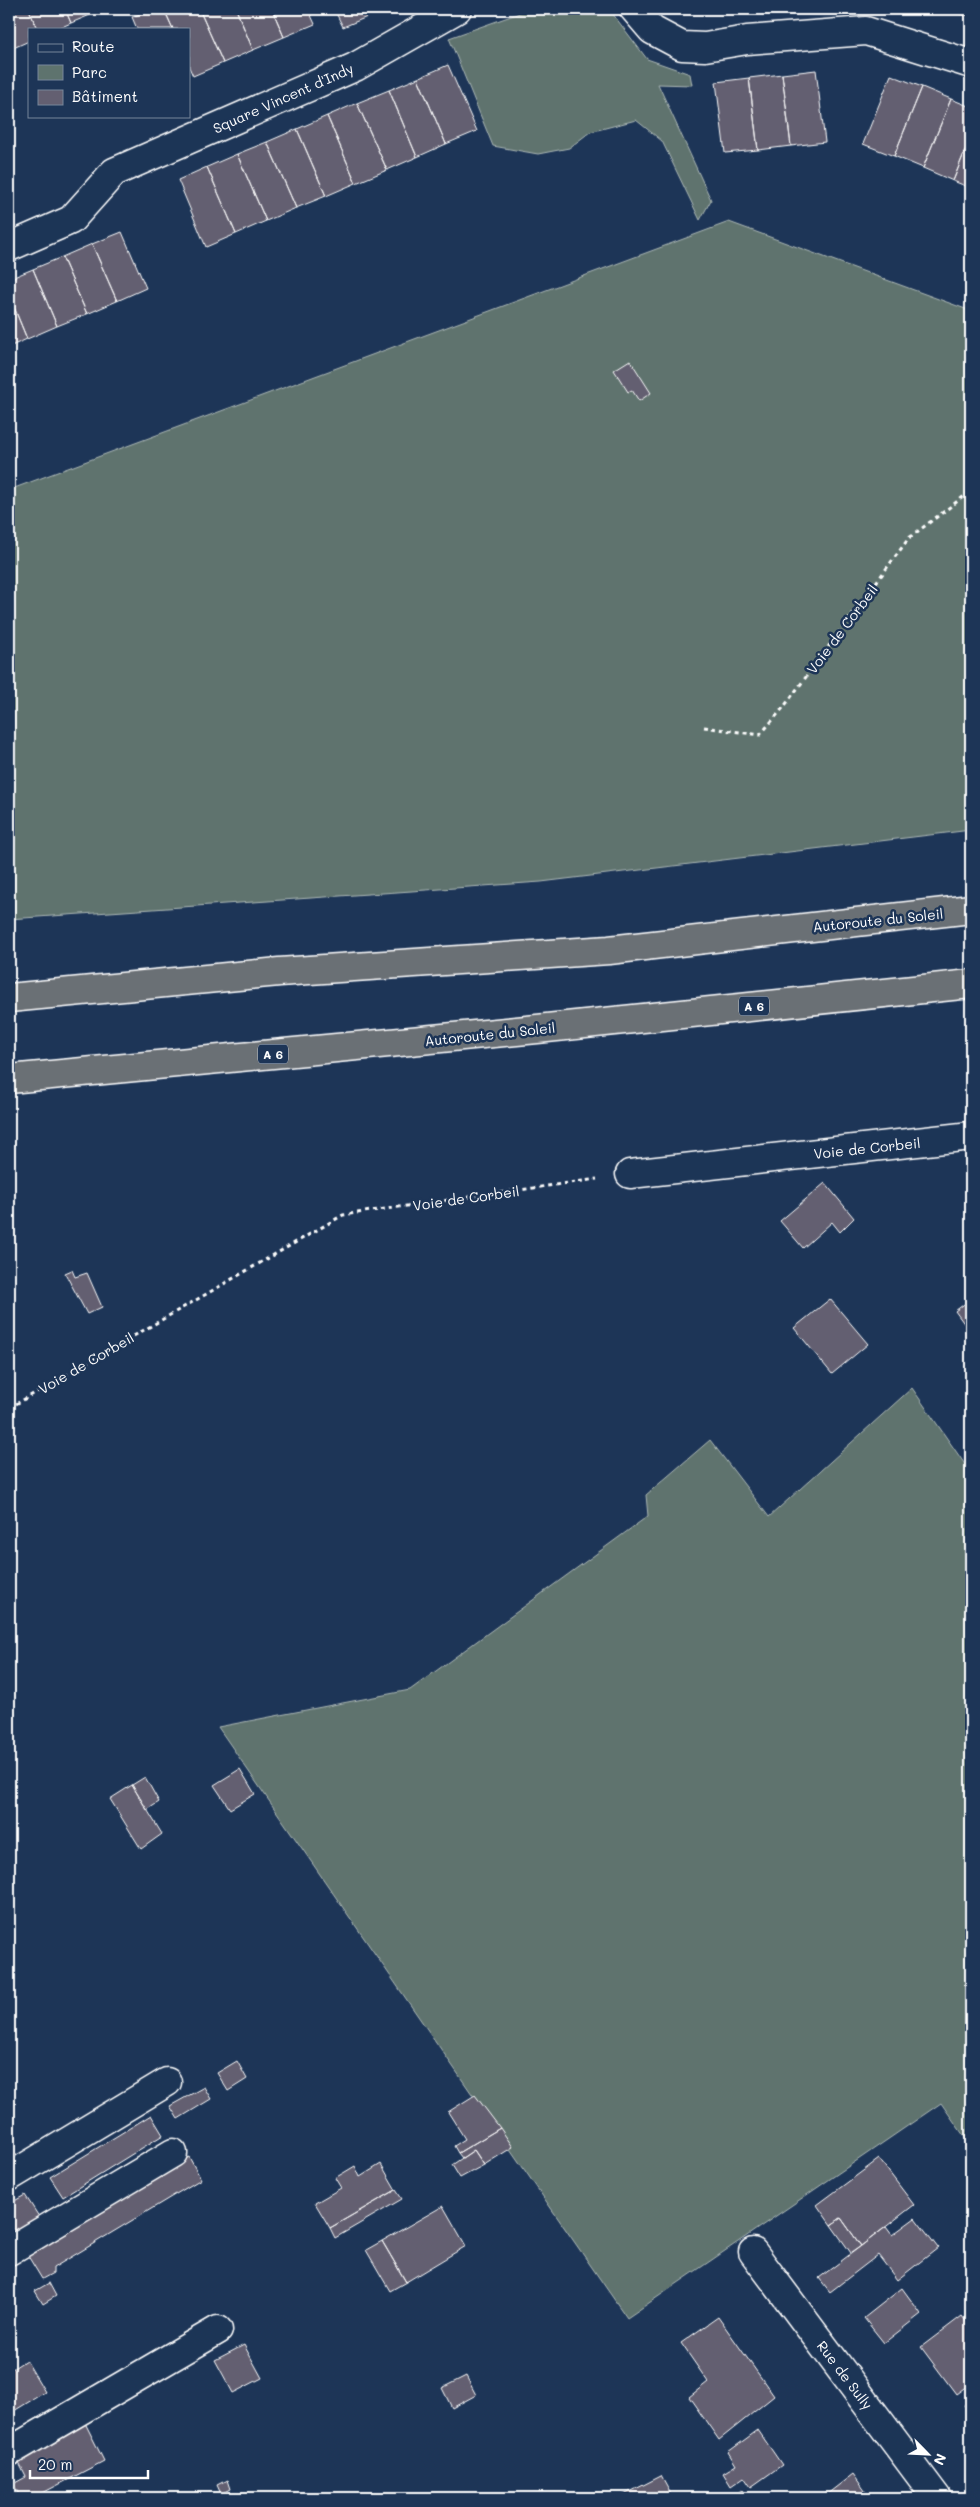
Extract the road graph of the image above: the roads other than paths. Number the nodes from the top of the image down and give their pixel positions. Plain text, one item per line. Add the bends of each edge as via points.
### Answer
1 (458, 9) edge
2 (634, 9) edge
3 (971, 64) edge
4 (9, 247) edge
5 (971, 909) edge
6 (971, 984) edge
7 (9, 998) edge
8 (9, 1079) edge
9 (971, 1136) edge
10 (630, 1174) road end
11 (167, 2082) dead end
12 (173, 2153) dead end
13 (9, 2177) edge
14 (9, 2251) edge
15 (753, 2252) dead end
16 (218, 2330) dead end
17 (9, 2452) edge
18 (937, 2498) edge

1 - 4 street, Square Vincent d'Indy via 355,67 114,172 71,220
2 - 3 street via 652,30 682,46 705,47 747,40 866,31
5 - 7 highway, Autoroute du Soleil via 609,950 279,972
6 - 8 highway, Autoroute du Soleil / A 6
9 - 10 street, Voie de Corbeil
11 - 13 street
12 - 14 street
15 - 18 street, Rue de Sully
16 - 17 street

